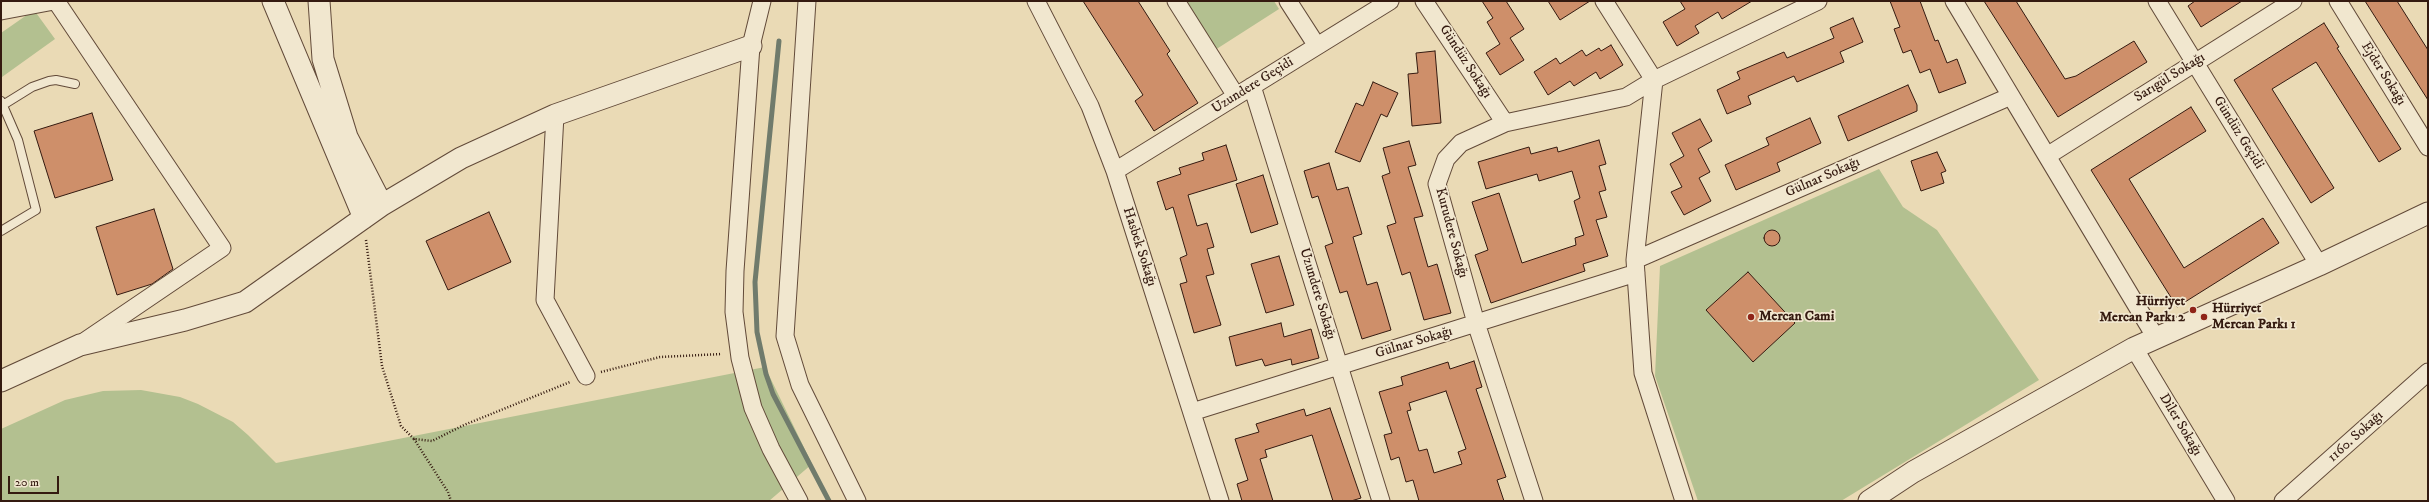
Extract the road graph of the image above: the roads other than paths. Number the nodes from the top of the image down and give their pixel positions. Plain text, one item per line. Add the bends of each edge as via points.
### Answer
1 (55, 1) edge
2 (273, 1) edge
3 (319, 1) edge
4 (762, 1) edge
5 (807, 1) edge
6 (1036, 1) edge
7 (1176, 1) edge
8 (1288, 1) edge
9 (1390, 1) edge
10 (1424, 1) edge
11 (1604, 1) edge
12 (1818, 1) edge
13 (1954, 1) edge
14 (2157, 1) edge
15 (2293, 1) edge
16 (2338, 1) edge
17 (1786, 7) edge
18 (1, 10) edge
19 (751, 46) junction
20 (1317, 46) junction
21 (2195, 63) junction
22 (1654, 80) junction
23 (75, 84) dead end
24 (1252, 86) junction
25 (1236, 96) junction
26 (2011, 96) junction
27 (2, 103) edge
28 (555, 115) junction
29 (1505, 123) junction
30 (2428, 147) edge
31 (2047, 156) junction
32 (1115, 171) junction
33 (382, 205) junction
34 (2428, 214) edge
35 (364, 218) junction
36 (1, 231) edge
37 (2319, 265) junction
38 (1636, 267) junction
39 (1476, 323) junction
40 (2156, 338) junction
41 (80, 345) junction
42 (2134, 348) junction
43 (1339, 366) junction
44 (2428, 372) edge
45 (586, 376) road end
46 (1, 381) edge
47 (1192, 412) junction
48 (799, 501) edge
49 (857, 501) edge
50 (1220, 501) edge
51 (1382, 501) edge
52 (1534, 501) edge
53 (1684, 501) edge
54 (1869, 501) edge
55 (2226, 501) edge
56 (2283, 501) edge

1 - 18 street
1 - 41 street via 222,248
2 - 35 street
3 - 33 street via 323,59 344,130
4 - 19 street
5 - 49 street via 785,336 800,385
6 - 32 street, Hasbek Sokağı via 1090,106
7 - 25 street
8 - 20 street
9 - 20 street, Uzundere Geçidi
10 - 29 street, Gündüz Sokağı
11 - 22 street
12 - 17 street, Kurudere Sokağı
13 - 26 street
14 - 21 street, Gündüz Geçidi
15 - 21 street, Sarıgül Sokağı
16 - 30 street, Ejder Sokağı
17 - 22 street, Kurudere Sokağı
19 - 28 street
19 - 48 street via 734,292 739,353 761,428
20 - 24 street, Uzundere Geçidi
21 - 31 street, Sarıgül Sokağı
21 - 37 street, Gündüz Geçidi
22 - 29 street, Kurudere Sokağı via 1626,97
22 - 38 street
23 - 27 lane via 49,81
24 - 25 street, Uzundere Geçidi
24 - 43 street, Uzundere Sokağı
25 - 32 street, Uzundere Geçidi
26 - 31 street
26 - 38 street, Gülnar Sokağı
27 - 36 lane via 18,140 36,210
28 - 33 street via 461,158
28 - 45 street via 545,300
29 - 39 street, Kurudere Sokağı via 1471,138 1453,150 1442,167 1436,184
31 - 40 street
32 - 47 street, Hasbek Sokağı
33 - 35 street
34 - 37 street
35 - 41 street via 245,302 185,320
37 - 40 street
38 - 39 street, Gülnar Sokağı
38 - 53 street via 1643,373
39 - 43 street, Gülnar Sokağı
39 - 52 street, Kurudere Sokağı
40 - 42 street
41 - 46 street
42 - 54 street via 1913,472
42 - 55 street, Diler Sokağı
43 - 47 street, Gülnar Sokağı
43 - 51 street, Uzundere Sokağı
44 - 56 street, 1160. Sokağı
47 - 50 street, Hasbek Sokağı

